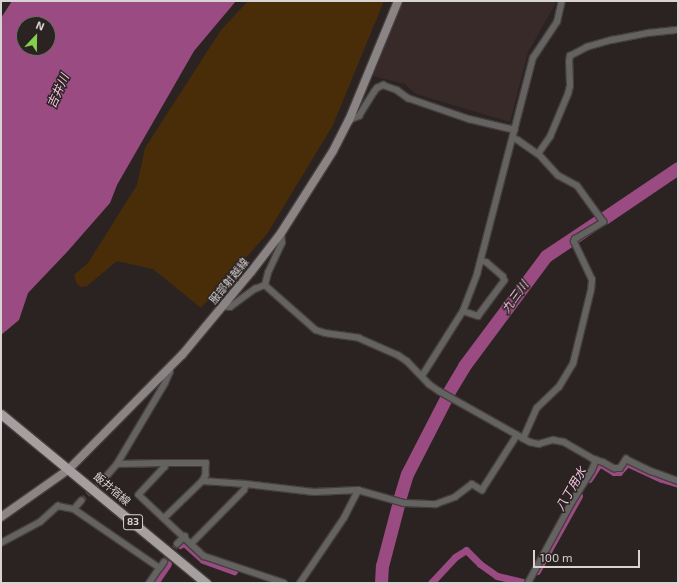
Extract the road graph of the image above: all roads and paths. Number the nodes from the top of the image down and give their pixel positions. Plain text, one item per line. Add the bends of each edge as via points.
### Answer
1 (398, 1) edge
2 (562, 1) edge
3 (678, 30) edge
4 (349, 120) junction
5 (515, 130) junction
6 (512, 138) junction
7 (538, 154) junction
8 (281, 233) junction
9 (481, 260) junction
10 (265, 285) junction
11 (223, 306) junction
12 (463, 311) junction
13 (170, 367) junction
14 (422, 376) junction
15 (1, 414) edge
16 (517, 435) junction
17 (523, 439) junction
18 (596, 460) junction
19 (164, 463) junction
20 (117, 464) junction
21 (69, 469) junction
22 (104, 479) tunnel mouth
23 (203, 481) junction
24 (678, 481) edge
25 (246, 484) junction
26 (358, 490) junction
27 (81, 501) tunnel mouth
28 (74, 509) junction
29 (1, 517) edge
30 (165, 518) junction
31 (185, 536) junction
32 (1, 543) edge
33 (192, 543) junction
34 (177, 544) tunnel mouth
35 (164, 562) tunnel mouth
36 (160, 568) junction
37 (150, 583) edge
38 (206, 583) edge
39 (284, 583) edge
40 (300, 583) edge
41 (528, 583) edge

1 - 4 main road, 服部射越線
2 - 5 street via 556,22 533,58
3 - 7 street via 612,40 587,47 570,56 568,94 550,137
4 - 5 street via 359,116 377,88 383,85 397,90 408,98 469,119
4 - 8 main road, 服部射越線 via 333,151
5 - 6 street
6 - 7 street
6 - 9 street
7 - 17 street via 558,176 577,186 603,222 574,242 592,280 573,364 559,387 537,408
8 - 10 street via 282,243
8 - 11 main road, 服部射越線
9 - 12 street
9 - 12 street via 503,277 504,282 478,316
10 - 11 street via 255,288 230,307
10 - 14 street via 316,330 359,338 376,345 408,361
11 - 13 main road, 服部射越線
12 - 14 street
13 - 20 street via 165,383
13 - 21 main road, 服部射越線
14 - 16 street via 439,391
15 - 21 main road, 飯井宿線 / 83
16 - 17 street
16 - 26 street via 482,490 472,484 456,496 436,504 404,503
17 - 18 street via 534,444 553,440 564,442
18 - 24 street via 618,469 626,459
18 - 41 street via 592,472 572,502
19 - 20 street
19 - 23 street via 206,463
19 - 30 street via 165,467 139,495
20 - 22 street
21 - 29 main road, 服部射越線
21 - 38 main road, 飯井宿線 / 83
23 - 25 street
23 - 30 street
25 - 26 street via 314,492
25 - 33 street via 244,490
26 - 40 street via 344,518
27 - 28 street
28 - 32 street via 58,506 40,522
28 - 36 street
30 - 31 street
31 - 33 street
31 - 34 street
33 - 39 street via 209,558
35 - 36 street
36 - 37 street

